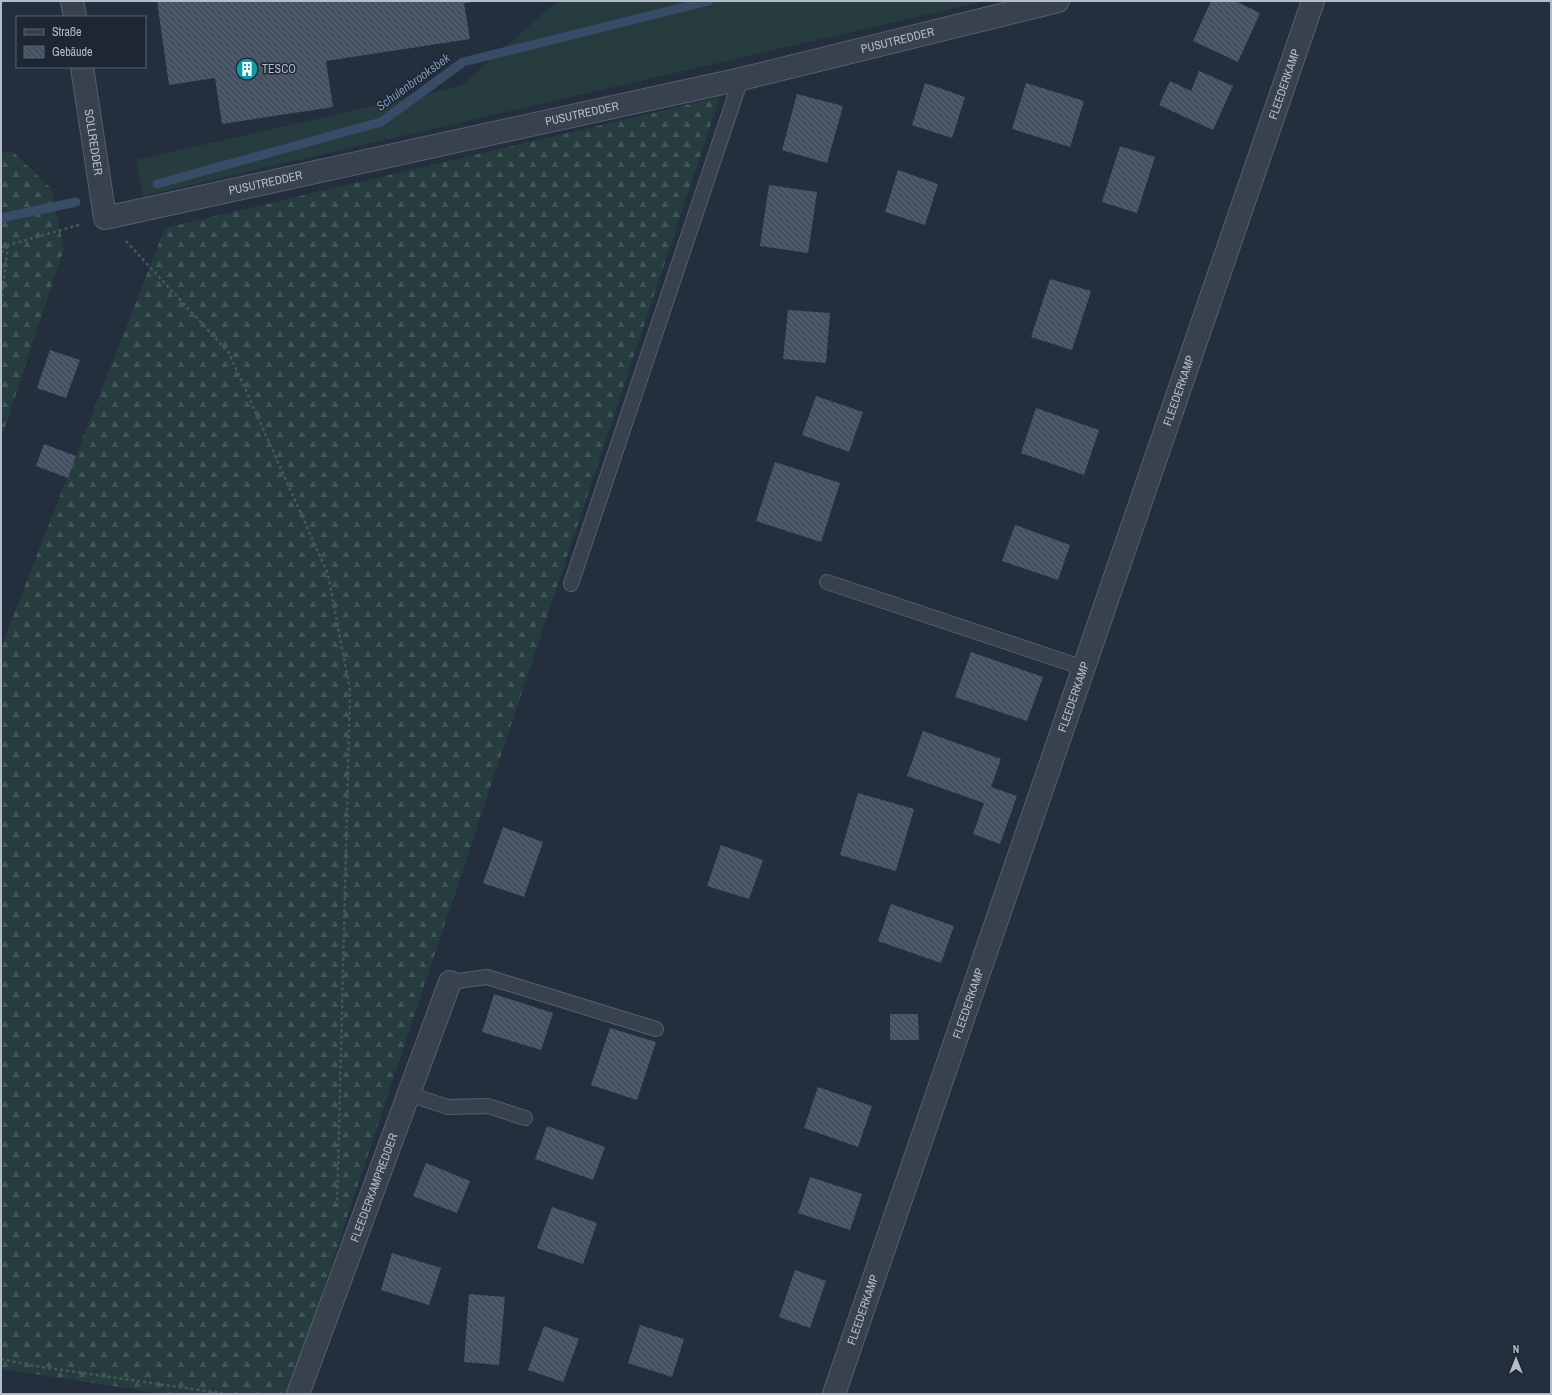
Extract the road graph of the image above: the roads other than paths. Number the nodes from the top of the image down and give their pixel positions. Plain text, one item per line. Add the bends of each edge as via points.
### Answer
1 (72, 1) edge
2 (1058, 1) edge
3 (1313, 1) edge
4 (75, 16) edge
5 (82, 68) edge
6 (741, 79) junction
7 (105, 218) joint
8 (827, 582) dead end
9 (571, 584) dead end
10 (1084, 668) junction
11 (450, 982) joint
12 (656, 1029) dead end
13 (408, 1094) junction
14 (525, 1118) dead end
15 (298, 1394) edge
16 (834, 1394) edge

1 - 4 street
2 - 6 street, PUSUTREDDER
3 - 10 street, FLEEDERKAMP
5 - 7 street, SOLLREDDER
6 - 7 street, PUSUTREDDER
6 - 9 lane
8 - 10 lane
10 - 16 street, FLEEDERKAMP
11 - 12 lane via 487,977
11 - 13 street, FLEEDERKAMPREDDER
13 - 14 lane via 448,1107 488,1106
13 - 15 street, FLEEDERKAMPREDDER

